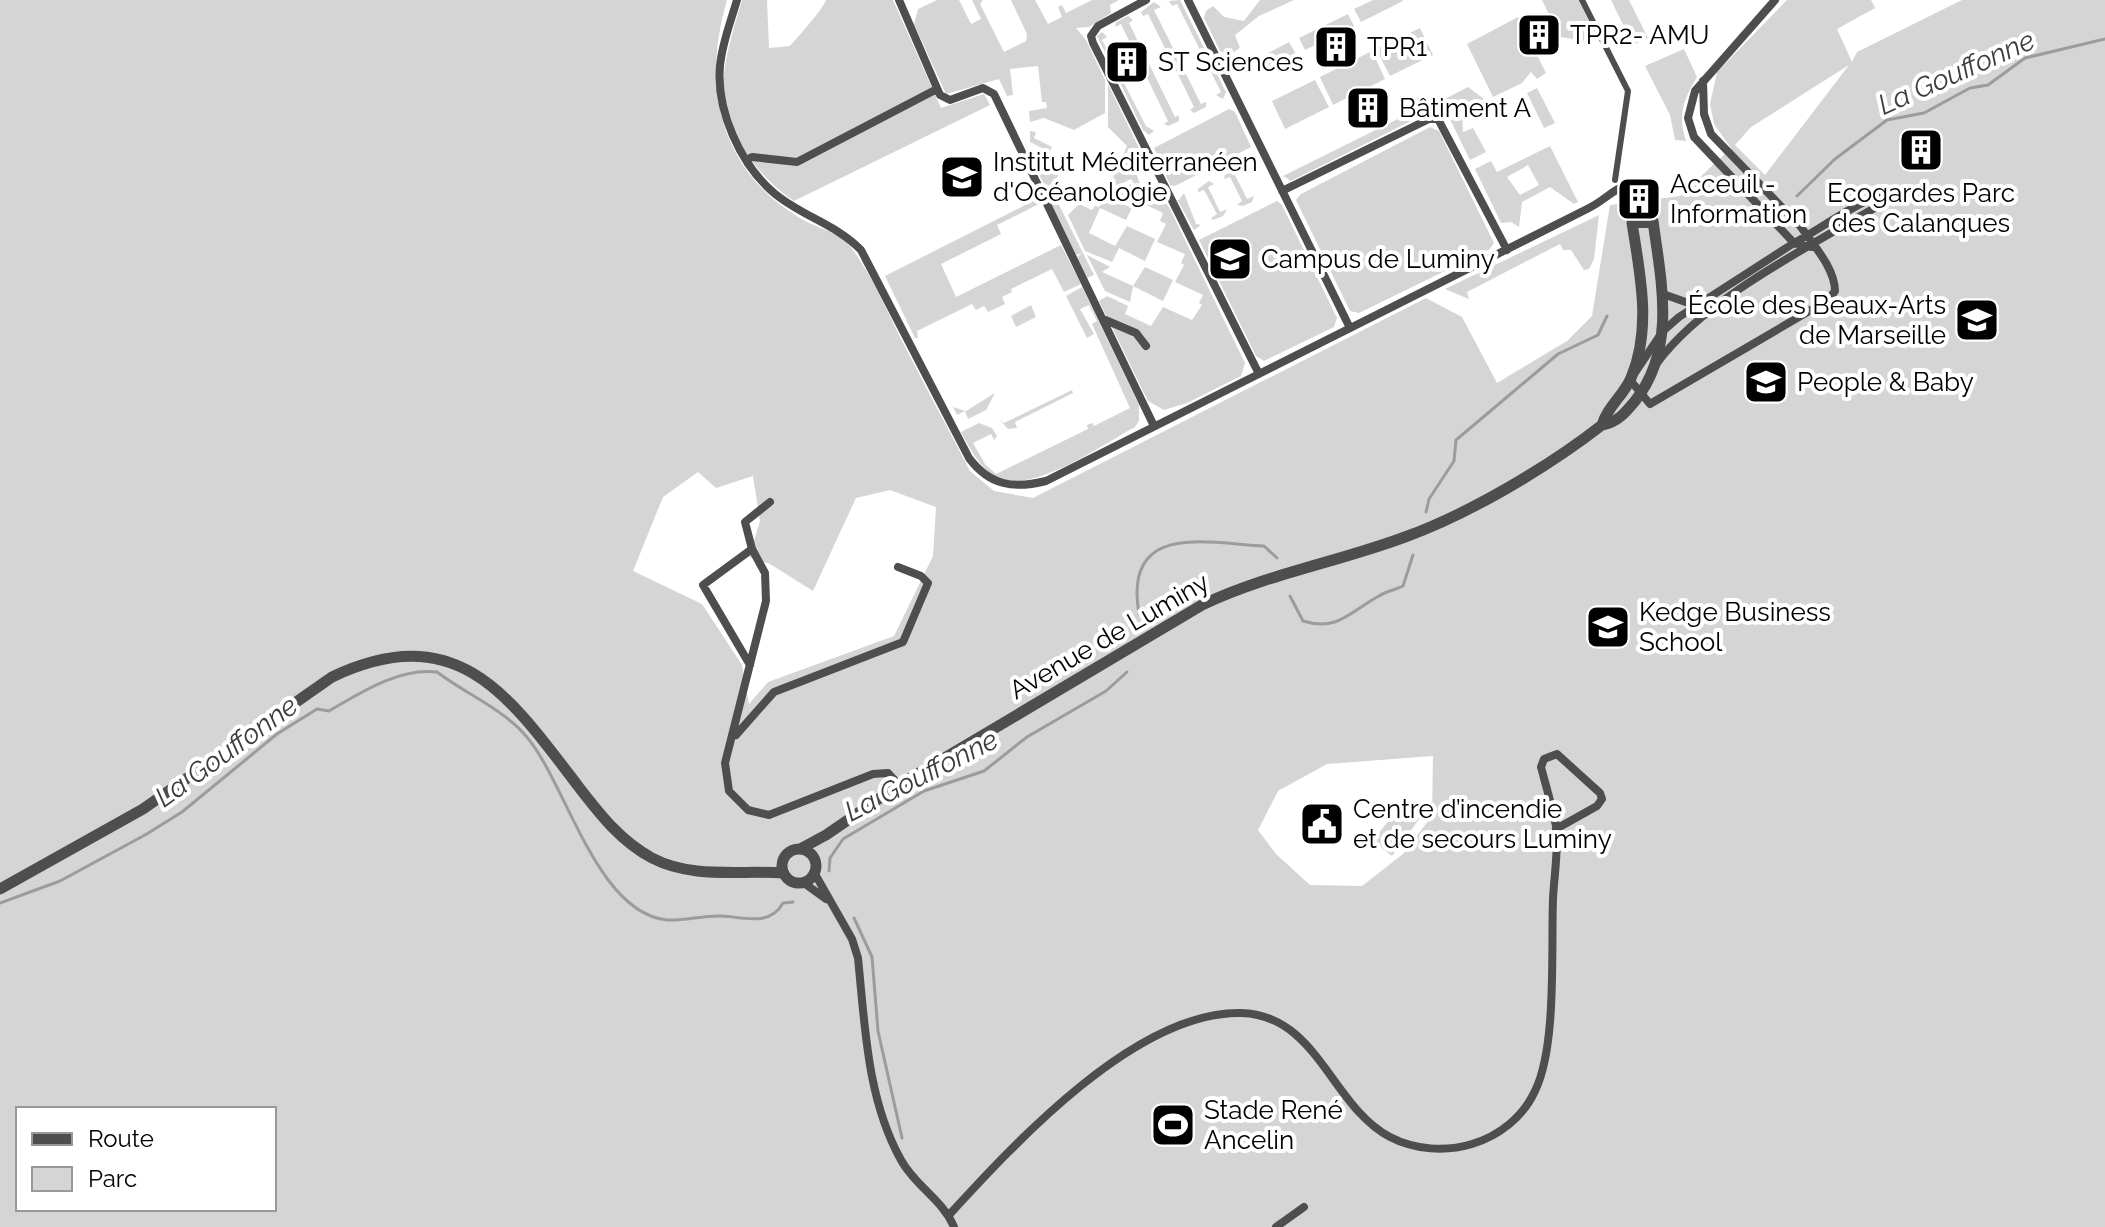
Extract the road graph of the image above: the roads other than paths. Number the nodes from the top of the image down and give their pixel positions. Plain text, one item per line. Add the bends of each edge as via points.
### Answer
1 (737, 0) edge
2 (899, 0) edge
3 (1146, 0) edge
4 (1188, 0) edge
5 (1582, 0) edge
6 (1775, 0) edge
7 (1703, 81) junction
8 (937, 89) junction
9 (746, 160) junction
10 (1615, 180) dead end
11 (1627, 186) junction
12 (1282, 191) junction
13 (1653, 221) junction
14 (1632, 223) junction
15 (1807, 236) junction
16 (1794, 243) junction
17 (1812, 247) junction
18 (1507, 250) junction
19 (1663, 294) junction
20 (1694, 305) junction
21 (1102, 319) junction
22 (1350, 328) junction
23 (1663, 331) junction
24 (1146, 346) dead end
25 (1652, 370) junction
26 (1259, 374) junction
27 (1630, 380) junction
28 (1641, 393) junction
29 (1602, 425) junction
30 (1154, 426) junction
31 (770, 502) dead end
32 (752, 549) junction
33 (898, 567) dead end
34 (750, 665) junction
35 (734, 737) junction
36 (899, 785) junction
37 (1556, 829) junction
38 (826, 835) junction
39 (800, 849) junction
40 (814, 857) junction
41 (783, 866) junction
42 (815, 874) junction
43 (804, 883) junction
44 (0, 889) edge
45 (828, 901) junction
46 (1304, 1207) dead end
47 (949, 1215) junction
48 (954, 1227) edge
49 (1276, 1227) edge

1 - 9 street via 724,44 721,89
2 - 8 street
3 - 26 street via 1098,26 1093,43
4 - 12 street
5 - 10 street via 1628,91
6 - 7 street
7 - 15 street via 1711,134
7 - 16 street via 1688,108 1694,137
8 - 9 street via 797,162
8 - 21 street via 950,100 983,88 994,94
9 - 30 street via 774,193 838,229 861,250 961,445 993,482 1028,486 1046,481
11 - 13 street via 1649,186
11 - 14 street
11 - 18 street via 1615,187 1601,202
12 - 18 street via 1438,119
12 - 22 street
13 - 14 street
13 - 19 street, Avenue de Luminy
14 - 27 street, Avenue de Luminy via 1643,312
15 - 16 street, Avenue de Luminy
15 - 17 street
15 - 17 street, Avenue de Luminy via 1879,194 1897,190
16 - 17 street
16 - 20 street, Avenue de Luminy
17 - 25 street, Avenue de Luminy via 1714,306 1686,328
17 - 28 street via 1835,282 1828,300 1661,400 1650,404
18 - 22 street
19 - 20 street
19 - 23 street, Avenue de Luminy
20 - 23 street, Avenue de Luminy
21 - 24 street via 1136,333
21 - 30 street
22 - 26 street
23 - 25 street, Avenue de Luminy
23 - 27 street, Avenue de Luminy
25 - 28 street, Avenue de Luminy
26 - 30 street
27 - 28 street
27 - 29 street, Avenue de Luminy
28 - 29 street, Avenue de Luminy via 1613,424
29 - 36 street, Avenue de Luminy via 1455,517 1191,610
31 - 32 street via 745,522
32 - 34 street via 767,587
32 - 34 street via 703,585
33 - 35 street via 928,583 903,642 774,692
34 - 35 street
35 - 36 street via 725,782 741,806 759,813 780,813 880,772
36 - 38 street, Avenue de Luminy
37 - 37 street via 1602,799 1557,754 1544,759 1541,767
37 - 47 street via 1546,1051 1531,1099 1498,1133 1443,1149 1391,1137 1359,1111 1295,1032 1243,1013 1220,1015 1168,1031 1085,1082
38 - 39 street, Avenue de Luminy
38 - 40 street, Avenue de Luminy
39 - 40 street
39 - 41 street via 792,850
40 - 42 street
41 - 43 street via 791,882
41 - 44 street via 695,871 652,858 610,826 503,693 462,668 403,657 359,664 332,677 143,809
42 - 43 street
42 - 45 street
43 - 45 street
45 - 47 street via 858,958 873,1085 888,1132 909,1175
46 - 49 street
47 - 48 street

